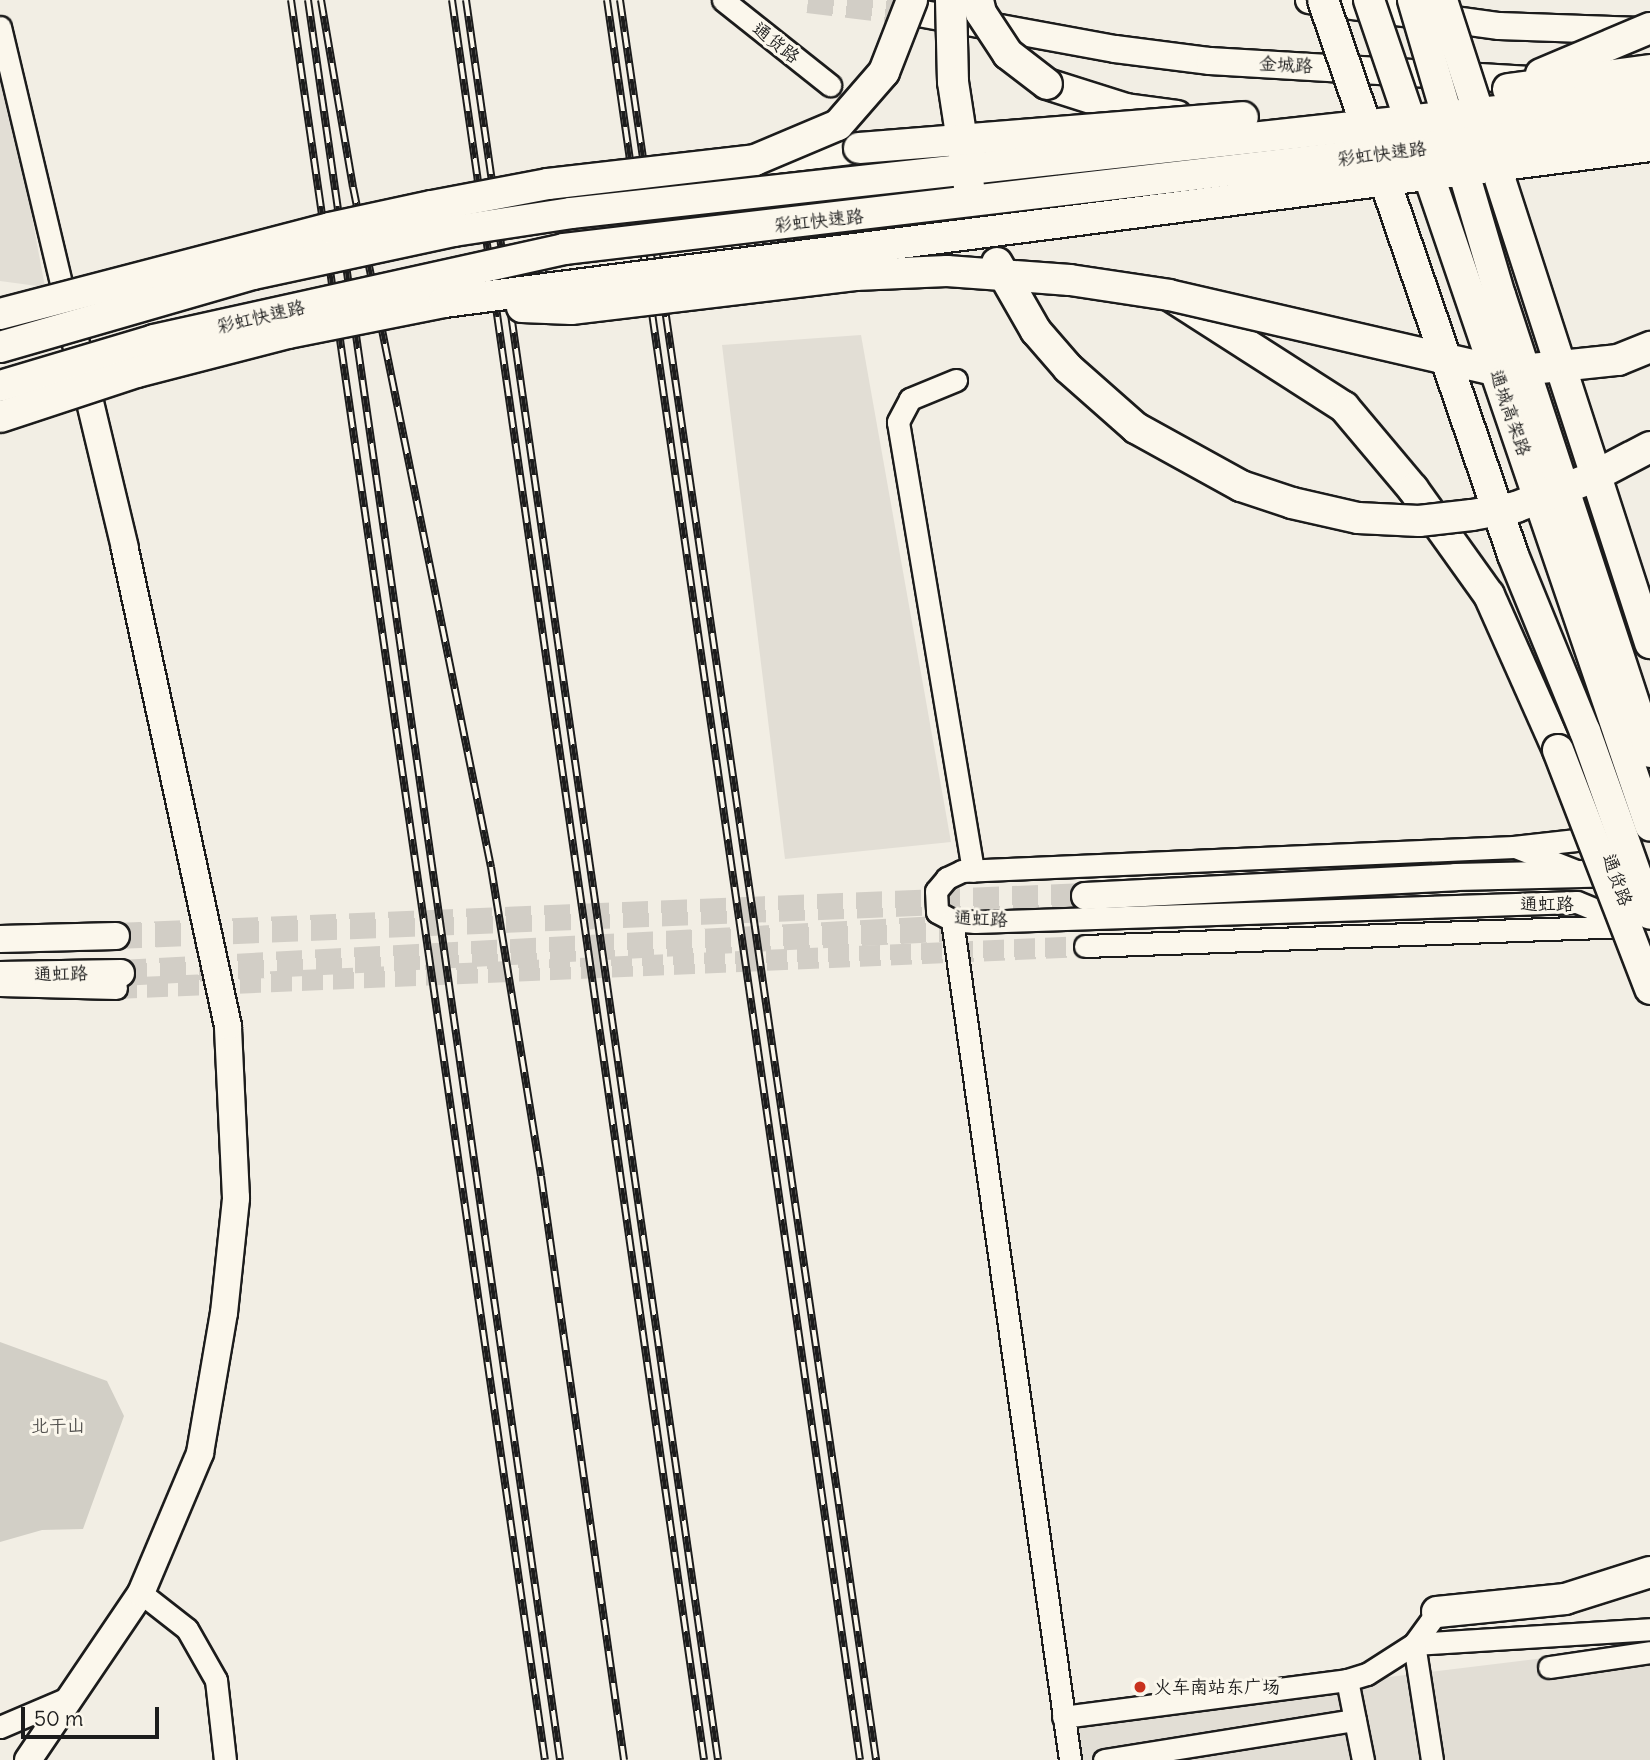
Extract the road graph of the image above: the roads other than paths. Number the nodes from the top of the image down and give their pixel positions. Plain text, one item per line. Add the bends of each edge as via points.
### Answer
1 (723, 0) edge
2 (978, 0) edge
3 (1308, 0) edge
4 (1323, 0) edge
5 (1369, 0) edge
6 (1413, 0) edge
7 (1442, 0) edge
8 (935, 8) edge
9 (0, 27) edge
10 (1650, 30) edge
11 (1650, 70) edge
12 (830, 85) dead end
13 (1505, 90) junction
14 (1650, 94) edge
15 (1209, 120) junction
16 (1650, 121) edge
17 (1650, 146) edge
18 (755, 160) junction
19 (1169, 295) junction
20 (444, 302) junction
21 (0, 314) edge
22 (69, 314) junction
23 (0, 334) edge
24 (0, 347) edge
25 (1650, 347) edge
26 (956, 380) dead end
27 (85, 384) junction
28 (0, 386) edge
29 (0, 405) edge
30 (0, 417) edge
31 (1650, 447) edge
32 (1650, 643) edge
33 (1533, 689) junction
34 (1650, 752) edge
35 (1650, 772) edge
36 (1608, 797) junction
37 (1650, 825) edge
38 (1650, 834) edge
39 (1606, 840) junction
40 (1514, 847) junction
41 (973, 871) junction
42 (1650, 872) edge
43 (1611, 873) junction
44 (1585, 874) junction
45 (1085, 897) tunnel mouth
46 (951, 920) junction
47 (1645, 922) edge
48 (116, 936) tunnel mouth
49 (0, 939) edge
50 (1084, 946) tunnel mouth
51 (1650, 967) edge
52 (0, 975) edge
53 (119, 980) joint
54 (0, 985) edge
55 (1650, 989) edge
56 (1650, 1572) edge
57 (141, 1593) junction
58 (1437, 1612) joint
59 (1650, 1629) edge
60 (1414, 1644) junction
61 (1650, 1652) edge
62 (1549, 1667) dead end
63 (1347, 1680) junction
64 (70, 1698) junction
65 (1063, 1717) junction
66 (1355, 1720) junction
67 (0, 1727) edge
68 (28, 1760) edge
69 (225, 1760) edge
70 (1070, 1760) edge
71 (1104, 1760) edge
72 (1363, 1760) edge
73 (1432, 1760) edge

1 - 12 street, 通货路
2 - 15 highway, bridge via 1008,54 1046,84 1126,109
3 - 10 main road via 1500,26
4 - 36 highway, bridge via 1513,555
5 - 37 highway, 通城高架路, bridge
6 - 34 highway, 通城高架路, bridge via 1500,295
7 - 32 highway, bridge
8 - 14 main road, 金城路 via 1115,49 1210,61 1584,83
8 - 18 highway, bridge via 838,125
8 - 31 highway, bridge via 976,216 1010,290 1036,331 1068,368 1136,428 1184,458 1241,486 1292,503 1359,518 1419,521 1516,507 1589,480
9 - 22 street
10 - 13 highway, bridge
11 - 13 highway, bridge
13 - 15 highway, bridge
14 - 24 highway, 彩虹快速路, bridge via 558,215 253,274
15 - 18 highway, bridge
16 - 28 highway, 彩虹快速路, bridge via 564,249 154,340
17 - 20 highway, bridge
18 - 21 highway, bridge via 548,184 432,206
19 - 20 highway, bridge via 1070,280 947,271 855,275 571,310
19 - 25 highway, bridge via 1503,372 1618,360
19 - 33 highway, bridge via 1344,407 1413,489 1489,595
20 - 30 highway, bridge via 276,336 137,372
22 - 23 main road
22 - 27 main road
26 - 41 street via 909,399 898,422
27 - 29 main road
27 - 57 main road via 228,1026 236,1198 200,1453
33 - 36 highway, bridge
33 - 55 highway, bridge
35 - 39 main road
36 - 47 highway, bridge
38 - 39 main road, 通货路
39 - 40 street, 通虹路
39 - 43 main road, 通货路
40 - 41 street, 通虹路
40 - 44 street
41 - 46 street, 通虹路 via 947,878 936,891 937,912
42 - 43 main road, 通虹路
43 - 44 main road, 通虹路
43 - 47 main road, 通货路
44 - 45 main road, 通虹路
46 - 47 street, 通虹路 via 1577,902
46 - 65 street
47 - 50 street, 通虹路
47 - 51 main road, 通货路
48 - 49 main road, 通虹路
52 - 53 main road, 通虹路
53 - 54 street, 通虹路
56 - 58 highway via 1565,1599
57 - 64 main road
57 - 69 street via 187,1629 216,1680
58 - 60 street
59 - 60 street
60 - 63 street via 1367,1674
60 - 73 street
61 - 62 street
63 - 65 street
63 - 66 street
64 - 67 street
64 - 68 main road
65 - 70 street
66 - 71 street
66 - 72 street

